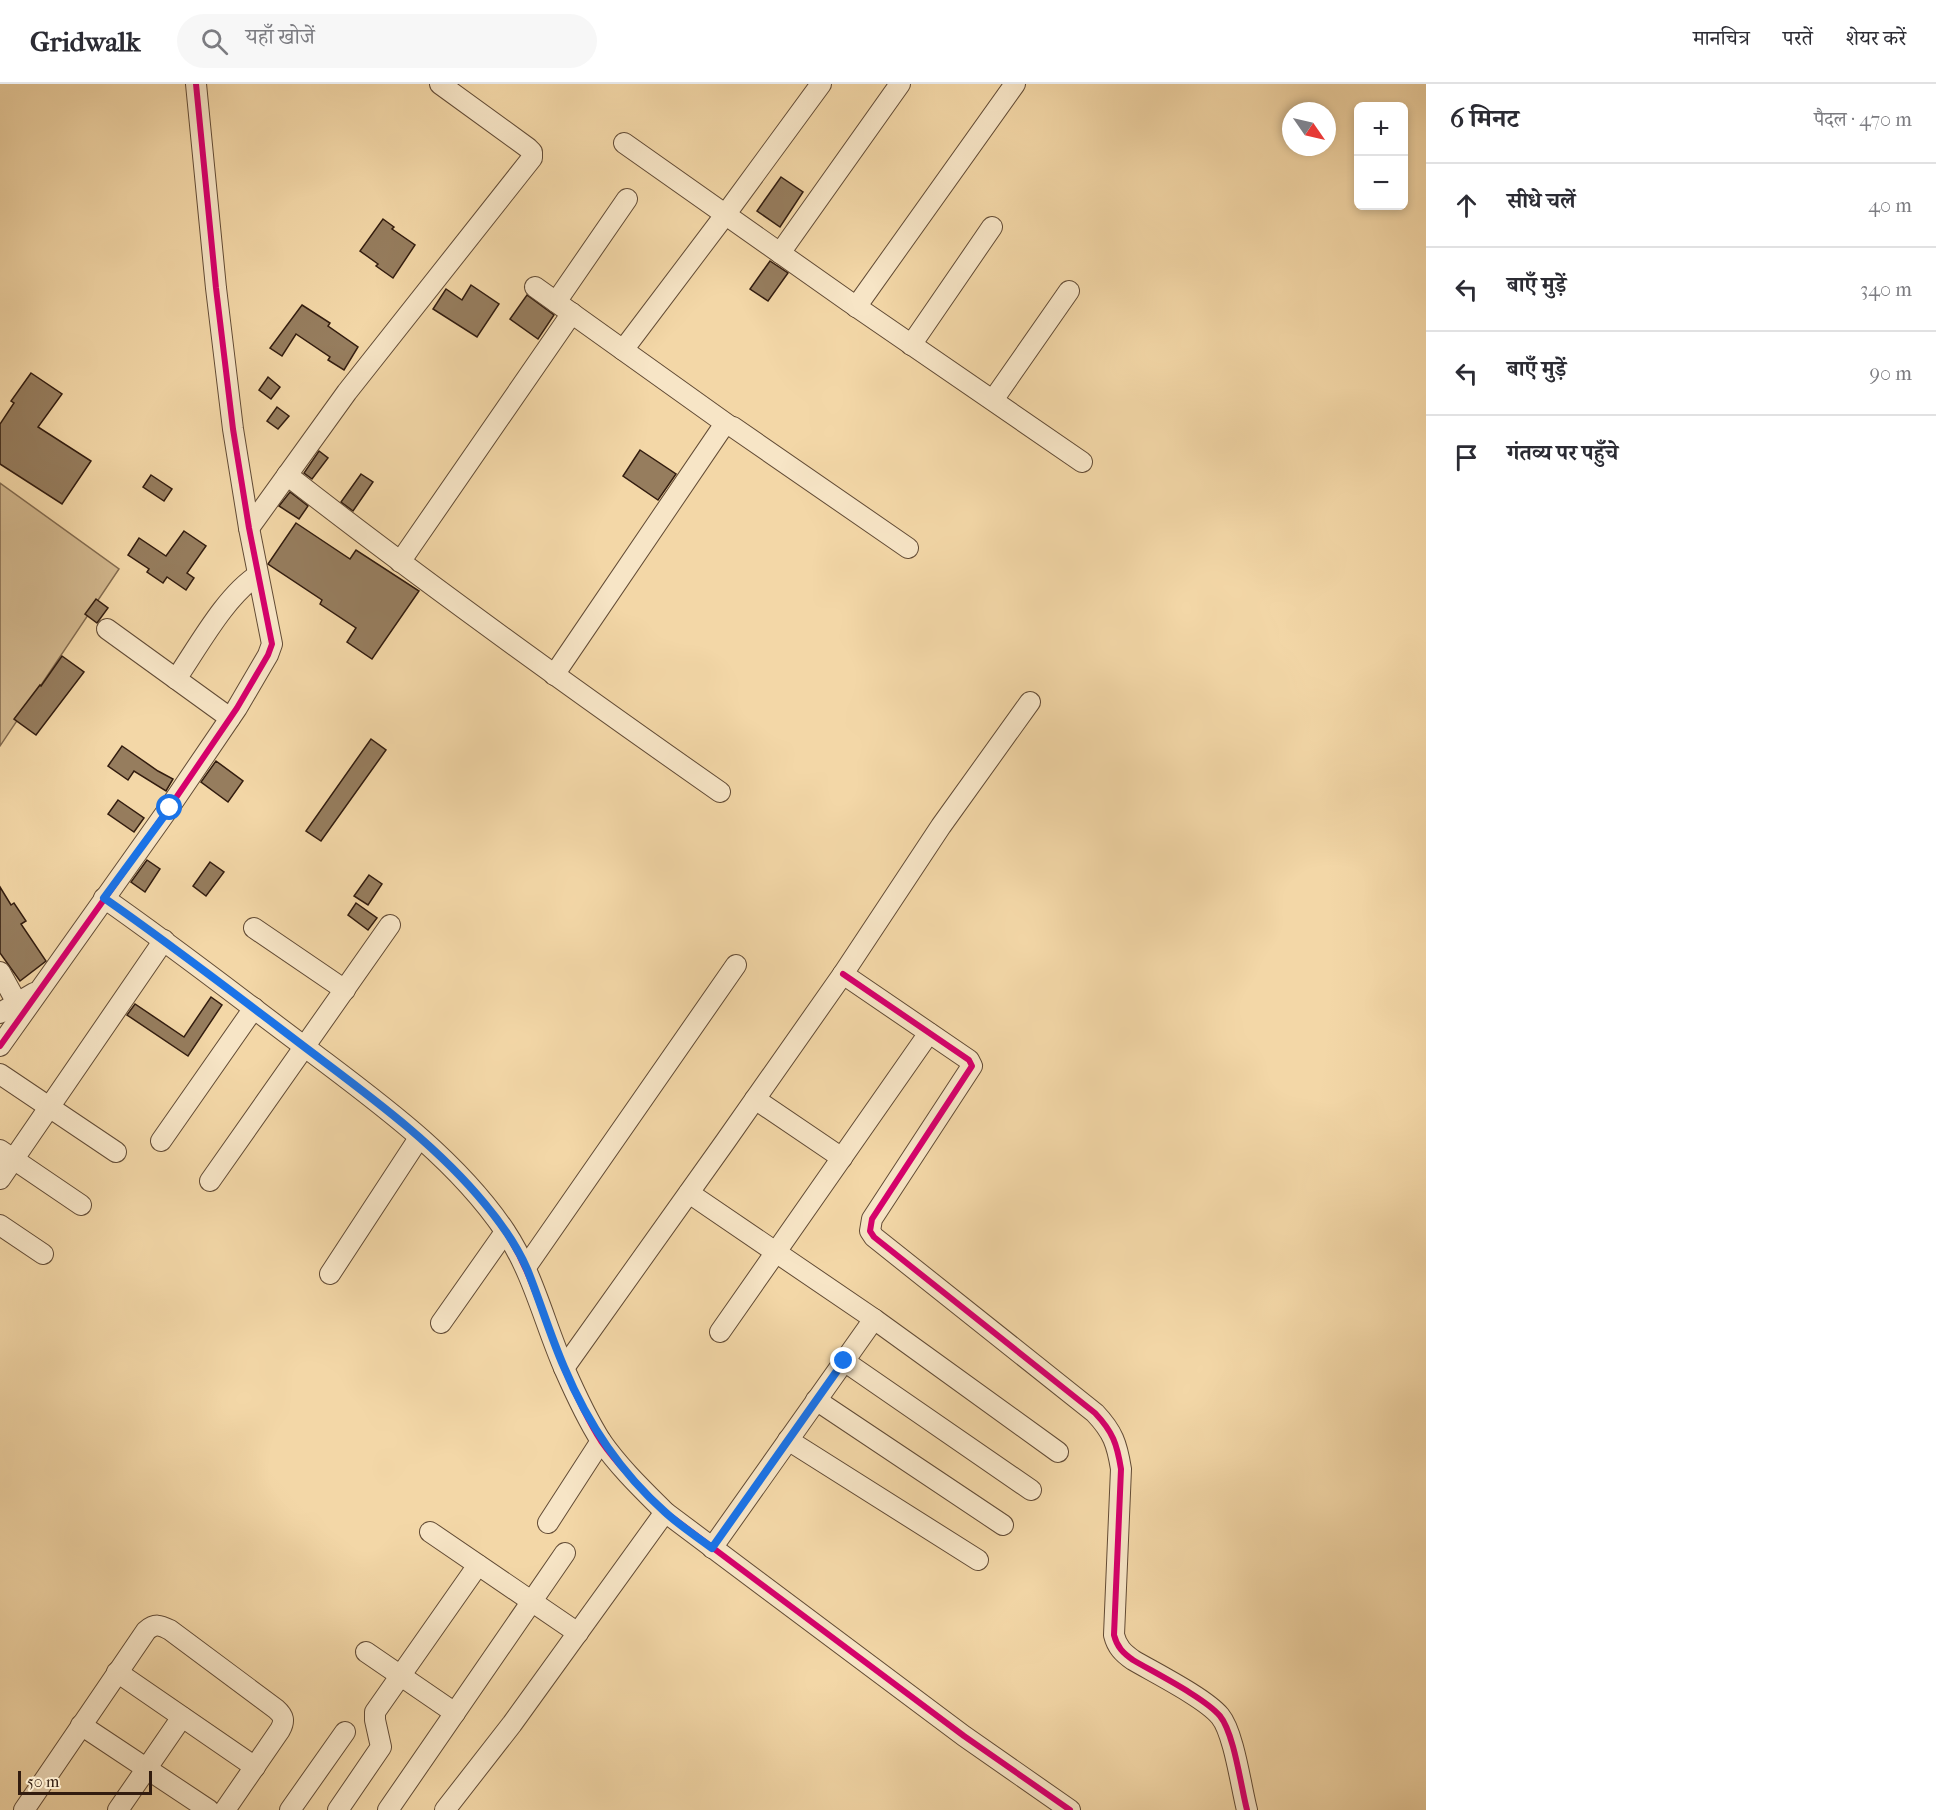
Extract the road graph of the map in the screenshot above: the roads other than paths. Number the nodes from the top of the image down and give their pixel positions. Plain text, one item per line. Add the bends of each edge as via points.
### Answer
1 (196, 84) edge
2 (440, 84) edge
3 (821, 84) edge
4 (900, 84) edge
5 (1016, 84) edge
6 (624, 143) dead end
7 (627, 199) dead end
8 (725, 215) junction
9 (992, 226) dead end
10 (780, 253) junction
11 (535, 287) dead end
12 (1069, 291) dead end
13 (856, 307) junction
14 (564, 308) junction
15 (912, 345) junction
16 (623, 350) junction
17 (993, 400) junction
18 (728, 425) junction
19 (1082, 462) dead end
20 (287, 475) junction
21 (249, 528) junction
22 (908, 549) dead end
23 (400, 562) junction
24 (258, 575) junction
25 (106, 629) dead end
26 (554, 675) junction
27 (176, 679) junction
28 (1030, 702) dead end
29 (230, 718) junction
30 (720, 792) dead end
31 (104, 898) junction
32 (390, 925) dead end
33 (254, 928) dead end
34 (164, 940) junction
35 (736, 966) dead end
36 (0, 972) edge
37 (843, 974) junction
38 (39, 990) junction
39 (345, 990) junction
40 (9, 1008) edge
41 (254, 1008) junction
42 (929, 1033) junction
43 (0, 1046) edge
44 (305, 1047) junction
45 (0, 1074) edge
46 (755, 1099) junction
47 (49, 1107) junction
48 (419, 1138) junction
49 (160, 1141) dead end
50 (116, 1152) dead end
51 (7, 1155) edge
52 (842, 1158) junction
53 (0, 1179) edge
54 (210, 1181) dead end
55 (688, 1193) junction
56 (81, 1205) dead end
57 (0, 1225) edge
58 (505, 1232) junction
59 (776, 1253) junction
60 (43, 1254) dead end
61 (526, 1267) junction
62 (330, 1274) dead end
63 (874, 1319) junction
64 (441, 1323) dead end
65 (720, 1332) dead end
66 (844, 1361) junction
67 (564, 1368) junction
68 (816, 1401) junction
69 (788, 1440) junction
70 (602, 1441) junction
71 (1059, 1452) dead end
72 (1031, 1490) dead end
73 (665, 1512) junction
74 (548, 1523) dead end
75 (1003, 1525) dead end
76 (430, 1532) dead end
77 (712, 1548) junction
78 (565, 1553) dead end
79 (978, 1560) dead end
80 (478, 1565) junction
81 (532, 1601) junction
82 (578, 1633) junction
83 (366, 1652) dead end
84 (117, 1672) junction
85 (401, 1676) junction
86 (454, 1713) junction
87 (182, 1717) junction
88 (81, 1725) junction
89 (345, 1732) dead end
90 (255, 1767) junction
91 (146, 1768) junction
92 (299, 1807) edge
93 (24, 1810) edge
94 (118, 1810) edge
95 (209, 1810) edge
96 (225, 1810) edge
97 (338, 1810) edge
98 (388, 1810) edge
99 (445, 1810) edge
100 (1070, 1810) edge
101 (1247, 1810) edge

1 - 21 street via 227,382
2 - 20 street via 528,148 532,158 354,383
3 - 8 street
4 - 10 street
5 - 13 street
6 - 8 street
7 - 14 street
8 - 10 street
8 - 16 street
9 - 15 street
10 - 13 street
11 - 14 street
12 - 17 street
13 - 15 street
14 - 16 street
14 - 23 street
15 - 17 street
16 - 18 street
17 - 19 street
18 - 22 street
18 - 26 street via 721,428
20 - 21 street
20 - 23 street
21 - 24 street
23 - 26 street
24 - 27 street via 225,607
24 - 29 street via 272,644
25 - 27 street
26 - 30 street
27 - 29 street
28 - 37 street via 934,836
29 - 31 street
31 - 34 street
31 - 38 street
32 - 39 street
33 - 39 street
34 - 41 street
34 - 47 street
35 - 61 street
36 - 40 street
37 - 42 street
37 - 46 street
38 - 40 street
38 - 43 street
39 - 44 street
41 - 44 street
41 - 49 street
42 - 52 street
42 - 101 street via 972,1066 872,1219 870,1231 1109,1428 1121,1469 1116,1645 1128,1657 1206,1704 1220,1717 1228,1733
44 - 48 street
44 - 54 street
45 - 47 street
46 - 52 street
46 - 55 street
47 - 50 street
47 - 51 street
48 - 58 street via 485,1204
48 - 62 street
51 - 53 street
51 - 56 street
52 - 59 street
55 - 59 street
55 - 67 street
57 - 60 street
58 - 61 street
58 - 64 street
59 - 63 street
59 - 65 street
61 - 67 street
63 - 66 street
63 - 71 street
66 - 68 street
66 - 72 street
67 - 70 street
68 - 69 street
68 - 75 street
69 - 77 street
69 - 79 street
70 - 73 street
70 - 74 street
73 - 77 street
73 - 82 street
76 - 80 street
77 - 100 street via 964,1737
78 - 81 street
80 - 81 street
80 - 85 street
81 - 82 street
81 - 86 street
82 - 99 street
83 - 85 street
84 - 87 street
84 - 88 street
84 - 90 street via 152,1625 170,1630 283,1717 280,1730
85 - 86 street
85 - 97 street via 375,1715 381,1747
86 - 98 street
87 - 90 street
87 - 91 street
88 - 91 street
88 - 93 street
89 - 92 street
90 - 96 street
91 - 94 street
91 - 95 street

